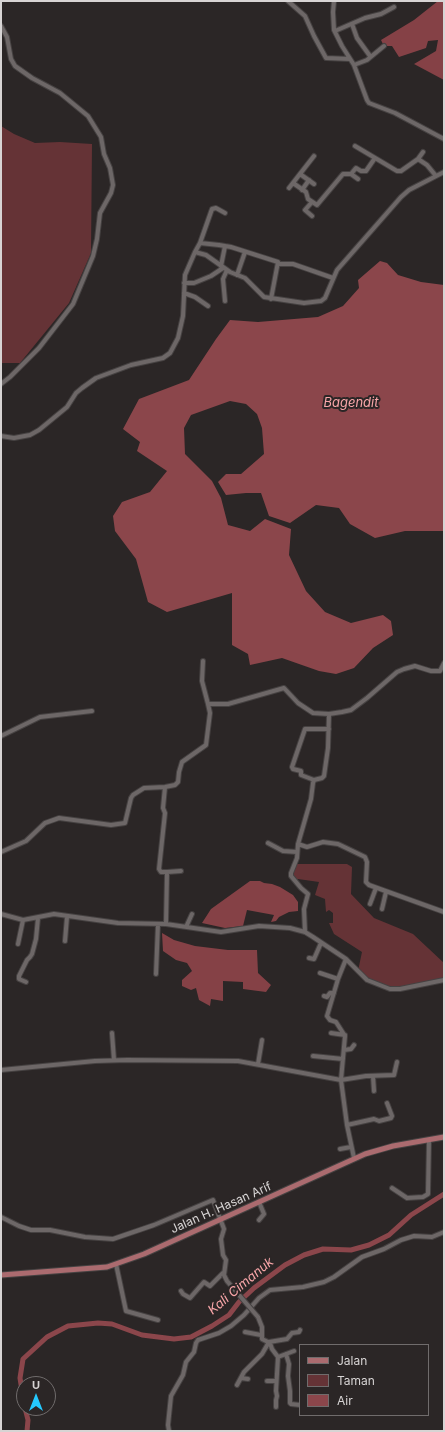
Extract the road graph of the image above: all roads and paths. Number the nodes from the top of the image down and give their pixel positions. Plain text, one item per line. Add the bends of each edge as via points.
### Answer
1 (288, 1) edge
2 (334, 1) edge
3 (394, 7) dead end
4 (352, 24) junction
5 (1, 26) edge
6 (335, 31) junction
7 (384, 46) dead end
8 (370, 56) junction
9 (350, 59) junction
10 (354, 65) junction
11 (444, 138) edge
12 (355, 146) dead end
13 (423, 152) dead end
14 (314, 156) dead end
15 (375, 158) junction
16 (418, 159) junction
17 (444, 172) edge
18 (300, 174) junction
19 (351, 174) junction
20 (436, 176) junction
21 (358, 179) dead end
22 (309, 180) junction
23 (292, 183) junction
24 (314, 184) dead end
25 (289, 188) dead end
26 (302, 190) junction
27 (312, 202) junction
28 (225, 213) dead end
29 (312, 216) dead end
30 (200, 243) junction
31 (225, 246) junction
32 (195, 252) junction
33 (245, 252) junction
34 (278, 264) junction
35 (223, 268) junction
36 (237, 275) junction
37 (333, 278) junction
38 (184, 283) junction
39 (184, 293) junction
40 (271, 299) junction
41 (225, 301) dead end
42 (208, 306) dead end
43 (1, 384) edge
44 (1, 436) edge
45 (203, 661) dead end
46 (444, 663) edge
47 (208, 704) junction
48 (92, 710) dead end
49 (330, 714) junction
50 (329, 729) junction
51 (1, 736) edge
52 (314, 780) junction
53 (165, 787) junction
54 (268, 843) dead end
55 (298, 844) junction
56 (1, 852) edge
57 (297, 852) junction
58 (181, 871) dead end
59 (167, 874) junction
60 (376, 888) junction
61 (386, 892) junction
62 (370, 904) dead end
63 (382, 909) dead end
64 (444, 912) edge
65 (1, 914) edge
66 (192, 914) dead end
67 (67, 916) junction
68 (38, 918) junction
69 (23, 920) junction
70 (158, 924) junction
71 (166, 924) junction
72 (186, 927) junction
73 (305, 932) junction
74 (65, 941) dead end
75 (322, 943) junction
76 (18, 944) dead end
77 (309, 958) dead end
78 (346, 959) junction
79 (320, 973) dead end
80 (156, 974) dead end
81 (338, 979) junction
82 (444, 980) edge
83 (26, 982) dead end
84 (334, 993) junction
85 (324, 996) dead end
86 (112, 1033) dead end
87 (331, 1033) dead end
88 (345, 1035) junction
89 (262, 1040) dead end
90 (354, 1045) dead end
91 (344, 1050) junction
92 (313, 1056) dead end
93 (343, 1059) junction
94 (114, 1060) junction
95 (398, 1062) dead end
96 (258, 1064) junction
97 (1, 1070) edge
98 (373, 1076) junction
99 (341, 1080) junction
100 (374, 1091) dead end
101 (387, 1103) dead end
102 (347, 1125) junction
103 (444, 1137) edge
104 (429, 1140) junction
105 (351, 1147) junction
106 (340, 1149) dead end
107 (354, 1158) junction
108 (392, 1188) dead end
109 (259, 1202) junction
110 (1, 1217) edge
111 (221, 1219) junction
112 (259, 1220) dead end
113 (444, 1232) edge
114 (116, 1264) junction
115 (224, 1274) junction
116 (1, 1275) edge
117 (181, 1291) dead end
118 (158, 1320) dead end
119 (300, 1330) dead end
120 (245, 1332) dead end
121 (262, 1335) junction
122 (269, 1342) junction
123 (294, 1351) dead end
124 (286, 1354) junction
125 (278, 1357) junction
126 (240, 1378) junction
127 (248, 1379) dead end
128 (267, 1381) dead end
129 (276, 1381) junction
130 (237, 1385) dead end
131 (299, 1405) edge
132 (276, 1407) dead end
133 (169, 1431) edge

1 - 9 street via 305,16 326,58
2 - 6 street
3 - 4 street
4 - 6 street
4 - 8 street via 357,38
5 - 43 street via 7,37 15,66 73,102 92,120 101,136 113,185 100,213 93,256 73,304 39,348
6 - 9 street
7 - 8 street
8 - 10 street via 367,60
9 - 10 street
10 - 11 street via 364,96 369,103
12 - 15 street
13 - 16 street
14 - 18 street
15 - 16 street via 399,171
15 - 19 street via 366,171 356,168
16 - 20 street
17 - 20 street
18 - 22 street
18 - 23 street
19 - 21 street
19 - 27 street via 343,174 319,203
20 - 37 street via 409,190 344,261
22 - 24 street
22 - 26 street
23 - 25 street
23 - 26 street
26 - 27 street
27 - 29 street via 306,210
28 - 30 street via 216,208 212,209
30 - 31 street
30 - 32 street
31 - 33 street
31 - 35 street
32 - 35 street via 206,255
32 - 38 street
33 - 34 street
33 - 36 street
34 - 37 street via 293,264
34 - 40 street
35 - 36 street
35 - 38 street via 211,276
35 - 41 street
36 - 40 street via 244,278 264,297
37 - 40 street via 325,298 321,301 304,303
38 - 39 street
39 - 42 street
39 - 44 street via 178,338 170,353 163,358 131,365 96,378 76,393 67,406 30,435 14,438
45 - 47 street via 202,681
46 - 49 street via 437,672 415,666 408,667 397,672 351,710
47 - 49 street via 228,704 286,689 298,703 313,713
47 - 53 street via 210,713 206,744 182,762 177,784
48 - 51 street via 40,717
49 - 50 street
50 - 52 street via 324,776
50 - 52 street via 304,729 292,767 301,771 301,775
52 - 55 street
53 - 56 street via 144,788 132,795 126,822 119,825 59,818 46,823 26,841
53 - 59 street via 159,869
54 - 57 street via 283,851
55 - 57 street
55 - 60 street via 308,847 320,842 333,843 365,857 366,882
57 - 73 street via 291,876 308,894 304,909
58 - 59 street
59 - 71 street
60 - 61 street
60 - 62 street
61 - 63 street
61 - 64 street
65 - 69 street
66 - 72 street
67 - 68 street via 54,914
67 - 70 street via 118,923
67 - 74 street
68 - 69 street
68 - 83 street via 32,954 19,976
69 - 76 street
70 - 71 street
70 - 80 street
71 - 72 street
72 - 73 street via 221,932 259,926 290,928
73 - 75 street
75 - 77 street via 314,959
75 - 78 street
78 - 81 street
78 - 82 street via 367,980 392,990
79 - 81 street
81 - 84 street
84 - 85 street via 330,993 328,997
84 - 88 street via 327,1016 336,1022
86 - 94 street
87 - 88 street
88 - 91 street
89 - 96 street
90 - 91 street via 351,1049
91 - 93 street
92 - 93 street
93 - 99 street
94 - 96 street via 226,1060
94 - 97 street
95 - 98 street via 394,1075
96 - 99 street
98 - 99 street
98 - 100 street
99 - 102 street
101 - 102 street via 391,1118 379,1122 374,1119
102 - 105 street
103 - 104 main road, Jalan H. Hasan Arif
104 - 107 main road, Jalan H. Hasan Arif via 375,1150
104 - 108 street via 428,1194 423,1197 407,1198
105 - 106 street
105 - 107 street
107 - 109 main road, Jalan H. Hasan Arif
109 - 111 main road, Jalan H. Hasan Arif
109 - 112 street via 264,1214
110 - 111 street via 31,1230 50,1230 113,1239 154,1226 213,1200
111 - 114 main road, Jalan H. Hasan Arif
111 - 115 street via 224,1229 221,1239 223,1256 226,1260
113 - 133 street via 434,1236 414,1236 401,1240 362,1257 324,1282 270,1290 231,1326 198,1340 171,1396
114 - 116 main road, Jalan H. Hasan Arif via 100,1268
114 - 118 street via 126,1311
115 - 117 street via 210,1286 204,1282 189,1298
115 - 121 street, bridge via 258,1317
119 - 122 street via 292,1333 287,1340
120 - 121 street
121 - 122 street via 262,1338
122 - 125 street
122 - 126 street via 262,1354
123 - 124 street
124 - 125 street
124 - 131 street via 289,1364 290,1403
125 - 129 street
126 - 127 street
126 - 130 street
128 - 129 street
129 - 132 street

